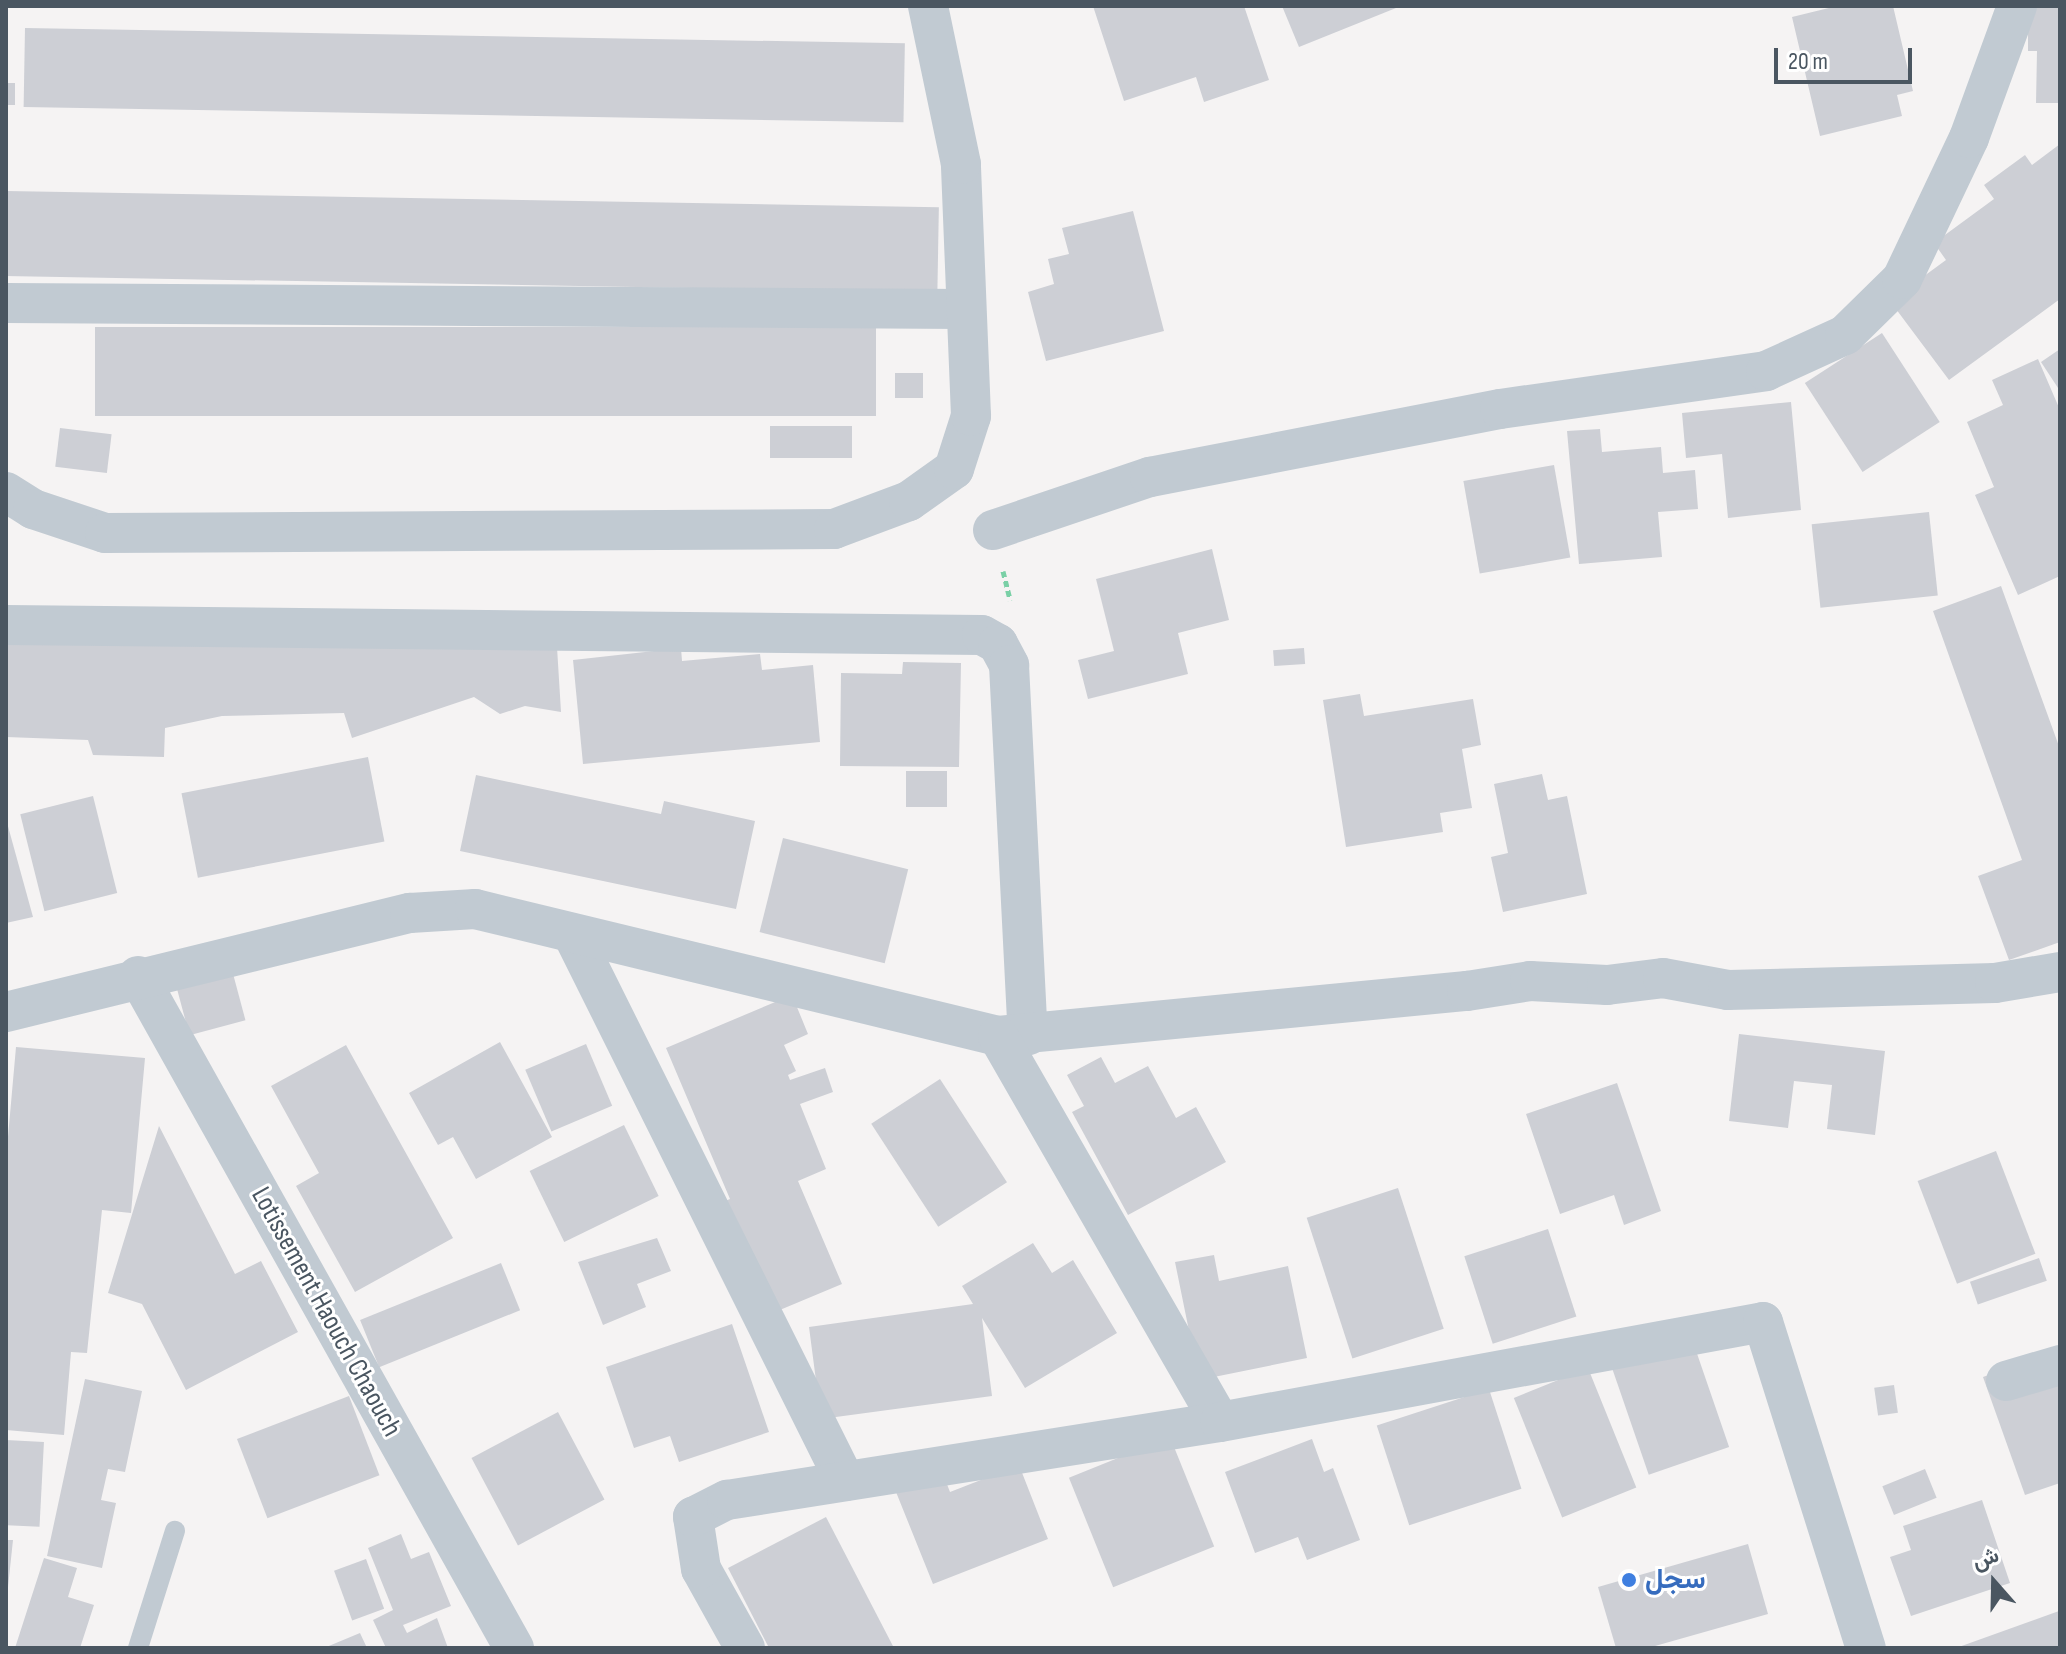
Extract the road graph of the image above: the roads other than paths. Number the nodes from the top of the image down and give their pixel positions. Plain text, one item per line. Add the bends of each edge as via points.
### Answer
1 (928, 6) edge
2 (2017, 6) edge
3 (6, 303) edge
4 (964, 309) junction
5 (6, 492) edge
6 (993, 530) dead end
7 (6, 625) edge
8 (573, 935) junction
9 (2060, 972) edge
10 (138, 976) junction
11 (8, 1022) edge
12 (1013, 1036) junction
13 (2060, 1365) edge
14 (2006, 1381) dead end
15 (1220, 1422) junction
16 (845, 1481) junction
17 (175, 1531) dead end
18 (138, 1648) edge
19 (514, 1648) edge
20 (745, 1648) edge
21 (1866, 1648) edge

1 - 4 street via 961,164
2 - 6 street via 1969,138 1902,279 1845,335 1766,371 1500,409 1150,477
3 - 4 street
4 - 5 street via 971,416 954,469 909,501 834,529 105,533 33,509
7 - 12 street via 982,635 998,644 1009,665
8 - 10 street via 475,909 410,913
8 - 12 street
8 - 16 street
9 - 12 street via 1995,983 1728,990 1663,978 1607,985 1530,981
10 - 11 street
10 - 19 street, Lotissement Haouch Chaouch
12 - 15 street
13 - 14 street
15 - 16 street
15 - 21 street via 1763,1322
16 - 20 street via 727,1500 693,1517 701,1569
17 - 18 lane

